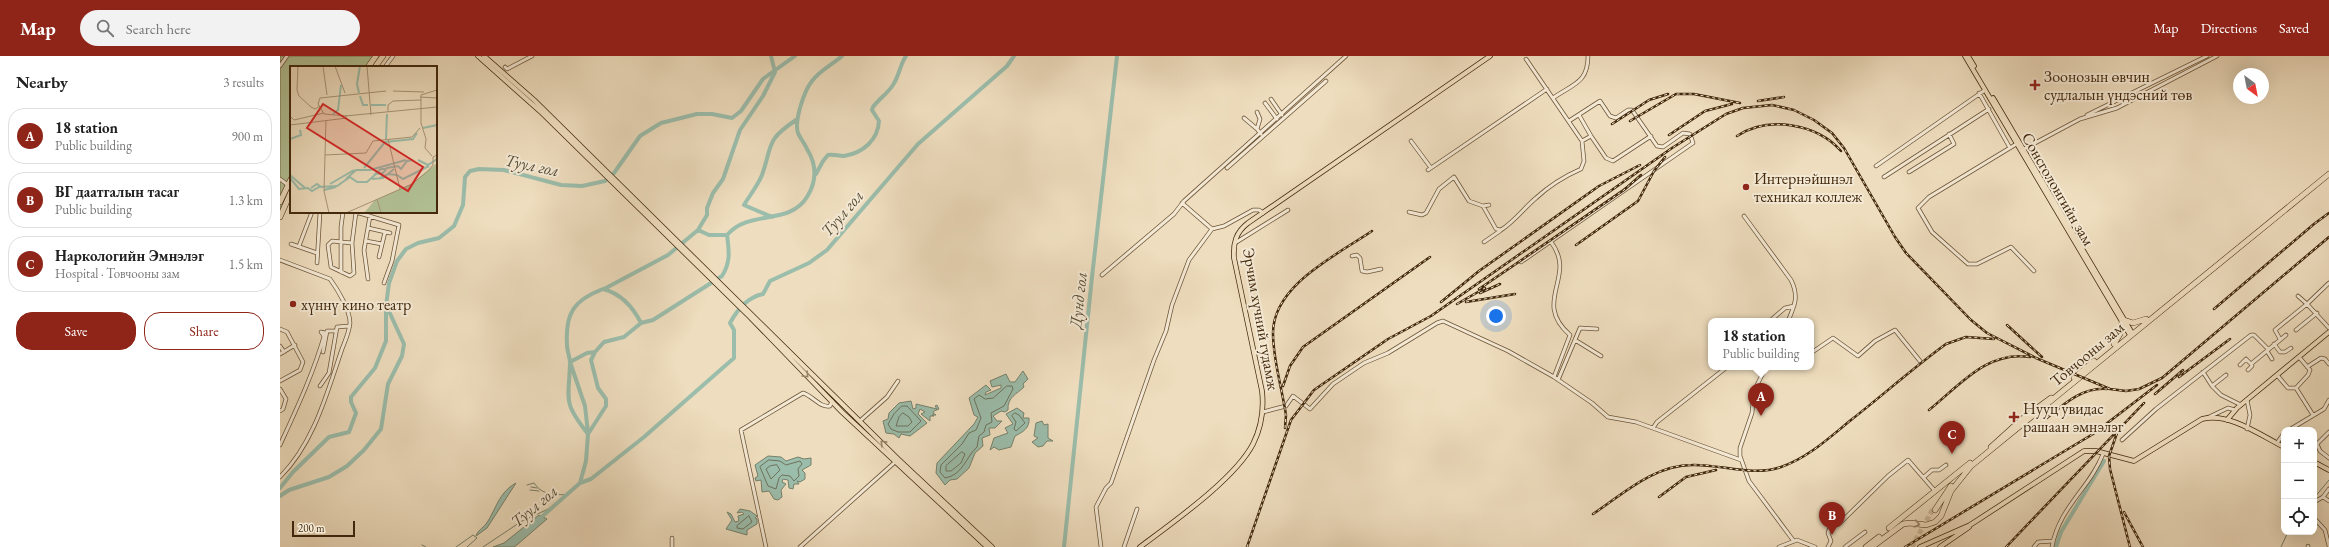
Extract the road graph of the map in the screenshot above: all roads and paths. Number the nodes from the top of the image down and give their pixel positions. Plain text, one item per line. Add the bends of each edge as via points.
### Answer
1 (287, 56) edge
2 (376, 56) edge
3 (383, 56) edge
4 (393, 56) edge
5 (478, 56) edge
6 (484, 56) edge
7 (532, 56) edge
8 (1346, 56) edge
9 (1490, 56) edge
10 (1588, 56) edge
11 (1965, 56) edge
12 (1968, 56) edge
13 (2207, 56) edge
14 (2217, 56) edge
15 (1526, 59) dead end
16 (280, 66) edge
17 (369, 66) edge
18 (376, 66) edge
19 (387, 66) edge
20 (505, 68) dead end
21 (1323, 77) junction
22 (1326, 81) dead end
23 (1322, 85) junction
24 (1547, 89) junction
25 (1985, 90) junction
26 (1979, 93) junction
27 (1553, 98) junction
28 (1271, 99) dead end
29 (1295, 101) junction
30 (1265, 103) dead end
31 (1989, 109) junction
32 (1293, 110) junction
33 (1257, 112) dead end
34 (1282, 115) junction
35 (1579, 115) junction
36 (1244, 118) dead end
37 (1277, 119) junction
38 (2080, 119) junction
39 (1569, 122) junction
40 (1257, 129) junction
41 (1949, 134) junction
42 (1262, 135) junction
43 (1592, 136) junction
44 (1651, 136) junction
45 (1411, 141) dead end
46 (1582, 141) junction
47 (2018, 143) junction
48 (2010, 148) junction
49 (2022, 150) junction
50 (1232, 158) junction
51 (1231, 165) junction
52 (1876, 166) dead end
53 (1227, 168) dead end
54 (2329, 170) edge
55 (1909, 172) dead end
56 (607, 173) junction
57 (2329, 174) edge
58 (1884, 177) dead end
59 (280, 179) edge
60 (290, 181) edge
61 (288, 185) junction
62 (290, 194) edge
63 (280, 202) edge
64 (1182, 203) junction
65 (1489, 205) dead end
66 (1482, 206) junction
67 (1288, 210) dead end
68 (1409, 212) dead end
69 (312, 213) edge
70 (320, 213) edge
71 (343, 213) edge
72 (356, 213) edge
73 (360, 213) edge
74 (1263, 213) junction
75 (370, 216) junction
76 (1744, 216) dead end
77 (280, 218) edge
78 (368, 228) junction
79 (1212, 229) junction
80 (1501, 230) junction
81 (385, 232) junction
82 (390, 233) dead end
83 (366, 241) junction
84 (340, 242) junction
85 (1484, 242) dead end
86 (1551, 242) junction
87 (352, 243) junction
88 (1234, 243) junction
89 (291, 244) dead end
90 (382, 244) junction
91 (299, 246) junction
92 (317, 253) junction
93 (1352, 256) dead end
94 (379, 257) dead end
95 (280, 260) edge
96 (1522, 262) dead end
97 (317, 263) dead end
98 (1381, 269) dead end
99 (2034, 271) dead end
100 (341, 272) junction
101 (1102, 275) dead end
102 (368, 279) dead end
103 (2329, 282) edge
104 (384, 283) dead end
105 (2298, 296) dead end
106 (2307, 304) junction
107 (1794, 306) junction
108 (2317, 313) junction
109 (751, 316) junction
110 (1774, 318) edge
111 (1789, 318) edge
112 (2146, 319) junction
113 (2123, 321) junction
114 (349, 326) junction
115 (2329, 328) edge
116 (280, 329) edge
117 (1597, 330) dead end
118 (2296, 330) dead end
119 (336, 331) junction
120 (2329, 332) edge
121 (2130, 333) junction
122 (2286, 334) dead end
123 (324, 336) dead end
124 (2280, 339) junction
125 (1575, 340) junction
126 (2114, 344) junction
127 (2274, 344) junction
128 (295, 345) junction
129 (280, 346) edge
130 (2291, 348) dead end
131 (2267, 350) junction
132 (1814, 351) edge
133 (323, 352) dead end
134 (282, 353) edge
135 (1601, 356) dead end
136 (2299, 358) junction
137 (2272, 359) dead end
138 (1920, 361) dead end
139 (2251, 364) junction
140 (2329, 364) edge
141 (2240, 365) dead end
142 (2307, 367) junction
143 (1723, 370) edge
144 (1764, 370) edge
145 (2248, 370) dead end
146 (2203, 372) junction
147 (2226, 375) dead end
148 (2277, 375) junction
149 (1554, 377) junction
150 (1558, 380) junction
151 (280, 381) edge
152 (898, 381) dead end
153 (320, 386) dead end
154 (2212, 386) junction
155 (2296, 388) junction
156 (280, 389) edge
157 (836, 395) junction
158 (2247, 400) junction
159 (2329, 400) edge
160 (832, 401) junction
161 (2241, 405) junction
162 (848, 407) junction
163 (2234, 410) junction
164 (280, 411) edge
165 (842, 412) junction
166 (1262, 412) junction
167 (2314, 415) junction
168 (2209, 417) junction
169 (861, 420) junction
170 (2227, 420) junction
171 (2294, 427) edge
172 (1653, 428) junction
173 (2247, 429) junction
174 (2329, 432) edge
175 (2281, 438) edge
176 (2122, 440) dead end
177 (2277, 444) junction
178 (280, 445) edge
179 (2281, 446) edge
180 (2103, 454) junction
181 (2329, 458) edge
182 (1741, 460) junction
183 (894, 463) dead end
184 (2316, 463) edge
185 (1946, 465) dead end
186 (2329, 470) edge
187 (1955, 476) junction
188 (280, 477) edge
189 (1924, 477) junction
190 (1961, 477) junction
191 (2329, 489) edge
192 (1935, 491) junction
193 (2323, 497) junction
194 (2317, 500) edge
195 (2329, 501) edge
196 (1137, 508) dead end
197 (2317, 521) edge
198 (1970, 525) junction
199 (1865, 532) dead end
200 (1945, 535) junction
201 (672, 538) dead end
202 (1936, 538) junction
203 (2328, 539) edge
204 (1793, 540) junction
205 (2053, 541) junction
206 (1948, 542) junction
207 (2329, 546) edge
208 (672, 547) edge
209 (766, 547) edge
210 (800, 547) edge
211 (987, 547) edge
212 (992, 547) edge
213 (1101, 547) edge
214 (1124, 547) edge
215 (1140, 547) edge
216 (1779, 547) edge
217 (1815, 547) edge
218 (1828, 547) edge
219 (1845, 547) edge
220 (1866, 547) edge
221 (1872, 547) edge
222 (1920, 547) edge
223 (1940, 547) edge
224 (2034, 547) edge
225 (2052, 547) edge

1 - 16 street
2 - 17 highway
3 - 18 highway
4 - 19 street
5 - 56 main road
6 - 56 main road via 534,100
7 - 20 street via 522,63
8 - 21 street
9 - 74 main road, Эрчим хүчний гудамж
10 - 27 street via 1588,70 1584,77
11 - 25 main road, Сонсголонгийн зам
12 - 47 main road, Сонсголонгийн зам
13 - 38 street
14 - 38 street via 2116,108
15 - 24 street
21 - 23 street
21 - 29 street
22 - 23 street
23 - 32 street
24 - 27 street
24 - 45 street via 1429,169
25 - 26 street
25 - 47 main road, Сонсголонгийн зам
26 - 31 street
26 - 52 street
27 - 39 street
28 - 34 street
29 - 32 street
29 - 34 street
30 - 37 street
31 - 41 street
31 - 48 street
32 - 42 street
33 - 40 street via 1260,119
34 - 37 street
35 - 39 street
35 - 43 street
35 - 44 street via 1600,101 1610,116 1616,118 1632,110
36 - 40 street
37 - 42 street
38 - 49 street
39 - 46 street
40 - 42 street
41 - 55 street via 1954,144
41 - 58 street
42 - 50 street
42 - 51 street
43 - 44 street via 1606,158 1613,161
43 - 46 street
44 - 86 street via 1657,146 1662,147 1683,133 1690,134 1693,143
46 - 80 street via 1584,161 1581,169 1536,198 1517,219
47 - 48 street
47 - 49 main road, Сонсголонгийн зам
48 - 99 street via 1929,197 1918,208 1932,232 1966,263 1977,264 2011,247
49 - 113 main road, Сонсголонгийн зам
50 - 51 street
50 - 64 street
51 - 53 street
54 - 112 highway, Товчооны зам
56 - 109 main road
57 - 121 highway, Товчооны зам
59 - 61 street
60 - 61 highway
61 - 63 highway
62 - 77 highway
64 - 79 street
64 - 101 street via 1164,222
65 - 66 street
66 - 68 street via 1468,201 1454,177 1439,189 1426,213 1422,215
66 - 80 street via 1496,229
67 - 88 street
69 - 91 street
70 - 92 street
71 - 84 street
72 - 87 street
73 - 75 street
74 - 79 street via 1253,210 1224,226
74 - 88 main road, Эрчим хүчний гудамж via 1240,229
75 - 78 street
75 - 104 street via 399,225 392,261
76 - 107 street via 1791,280 1797,295
78 - 81 street
78 - 83 street
79 - 213 street via 1189,260 1111,483 1096,507
80 - 85 street
81 - 82 street
81 - 90 street
83 - 90 street
83 - 102 street via 364,250
84 - 87 street
84 - 100 street
84 - 100 street via 332,241 328,245 330,266
86 - 96 street
86 - 149 street via 1561,262 1553,301 1554,316 1570,335
87 - 100 street via 353,275
88 - 166 main road, Эрчим хүчний гудамж via 1235,264 1262,386
89 - 91 street
90 - 94 street
91 - 92 street
92 - 97 street
93 - 98 street via 1357,255 1360,258 1362,271
95 - 114 street via 330,279 347,310
103 - 106 street
105 - 106 street
106 - 108 street
106 - 124 street via 2275,330
107 - 110 street via 1784,309
107 - 111 street
108 - 115 street
108 - 118 street
109 - 157 main road
109 -> 160 main road
112 - 113 highway via 2133,323
112 - 121 highway, Товчооны зам
113 - 121 main road, Сонсголонгийн зам
113 - 126 highway
114 - 119 street via 338,326
114 - 188 street via 334,375 309,434 302,449
116 - 128 street via 287,332
117 - 125 street via 1580,328
119 - 133 street via 327,331
119 - 153 street via 329,373
120 - 136 main road
121 - 126 highway, Товчооны зам
121 - 190 highway, Товчооны зам
122 - 124 street
123 - 178 street via 308,382
124 - 127 street
125 - 135 street
125 - 150 street
126 - 187 highway, Товчооны зам
127 - 130 street via 2280,352
127 - 131 street
128 - 134 street
128 - 151 street via 303,359 300,370
129 - 134 street
131 - 137 street
131 - 139 street
131 - 146 street via 2253,334
132 - 138 street via 1833,338 1858,356 1875,341 1895,330
136 - 142 street
136 - 148 main road
139 - 141 street via 2247,359
139 - 145 street
140 - 142 street via 2321,358
142 - 155 street via 2310,370 2308,375
143 - 172 street via 1657,422
144 - 182 street via 1754,391 1751,421 1740,448
146 - 154 street
146 - 176 street
147 - 154 street
148 - 155 street via 2288,388
148 - 158 main road
149 - 150 street
149 - 166 street via 1508,351 1441,321 1388,353 1364,363 1334,384 1310,409 1293,396 1286,406
150 - 172 street via 1608,417
152 - 169 street via 887,397
154 - 161 street via 2221,395
155 - 167 street
156 - 164 street via 286,399 283,410
157 - 160 main road
157 - 162 main road
158 - 161 main road
158 - 173 street via 2250,415
159 - 167 street via 2324,409
160 - 165 main road
160 - 209 street via 830,406 825,406 803,393 741,430
161 - 163 main road
162 - 165 main road via 842,408
162 - 169 main road
163 - 168 street via 2226,409
163 - 170 main road
165 - 211 main road
166 - 215 main road, Эрчим хүчний гудамж via 1256,437 1241,461 1199,500
167 - 171 street
168 - 170 main road
168 - 180 main road via 2191,425 2138,460 2130,461
212 -> 169 main road
170 - 173 main road
172 - 182 street
173 - 177 main road
174 - 181 street via 2317,444 2320,451
175 - 177 street
177 - 179 main road
180 - 198 main road via 2092,451 2080,452
180 - 205 street via 2099,464 2068,506
182 - 204 street via 1749,481
183 - 210 street
184 - 186 main road
185 - 189 street via 1939,470 1932,470
187 - 190 highway via 1934,510 1955,480
187 - 192 highway, Товчооны зам
189 - 192 street
189 - 218 street via 1909,460 1902,464 1839,524 1830,527 1828,533 1831,541
221 -> 190 highway, Товчооны зам via 1903,524 1910,522 1926,525 1936,522 1950,492
191 - 193 street
192 - 220 highway, Товчооны зам
193 - 194 street
193 - 195 street
196 - 214 street
197 - 203 street via 2325,530
198 - 200 main road
198 - 206 main road
199 - 219 street
200 - 202 main road
200 - 206 main road via 1943,540
201 - 208 street
202 - 222 main road
202 - 223 main road via 1941,540
203 - 207 street
204 - 216 street
204 - 217 street
205 - 224 street via 2038,542
205 - 225 street
206 - 223 main road

